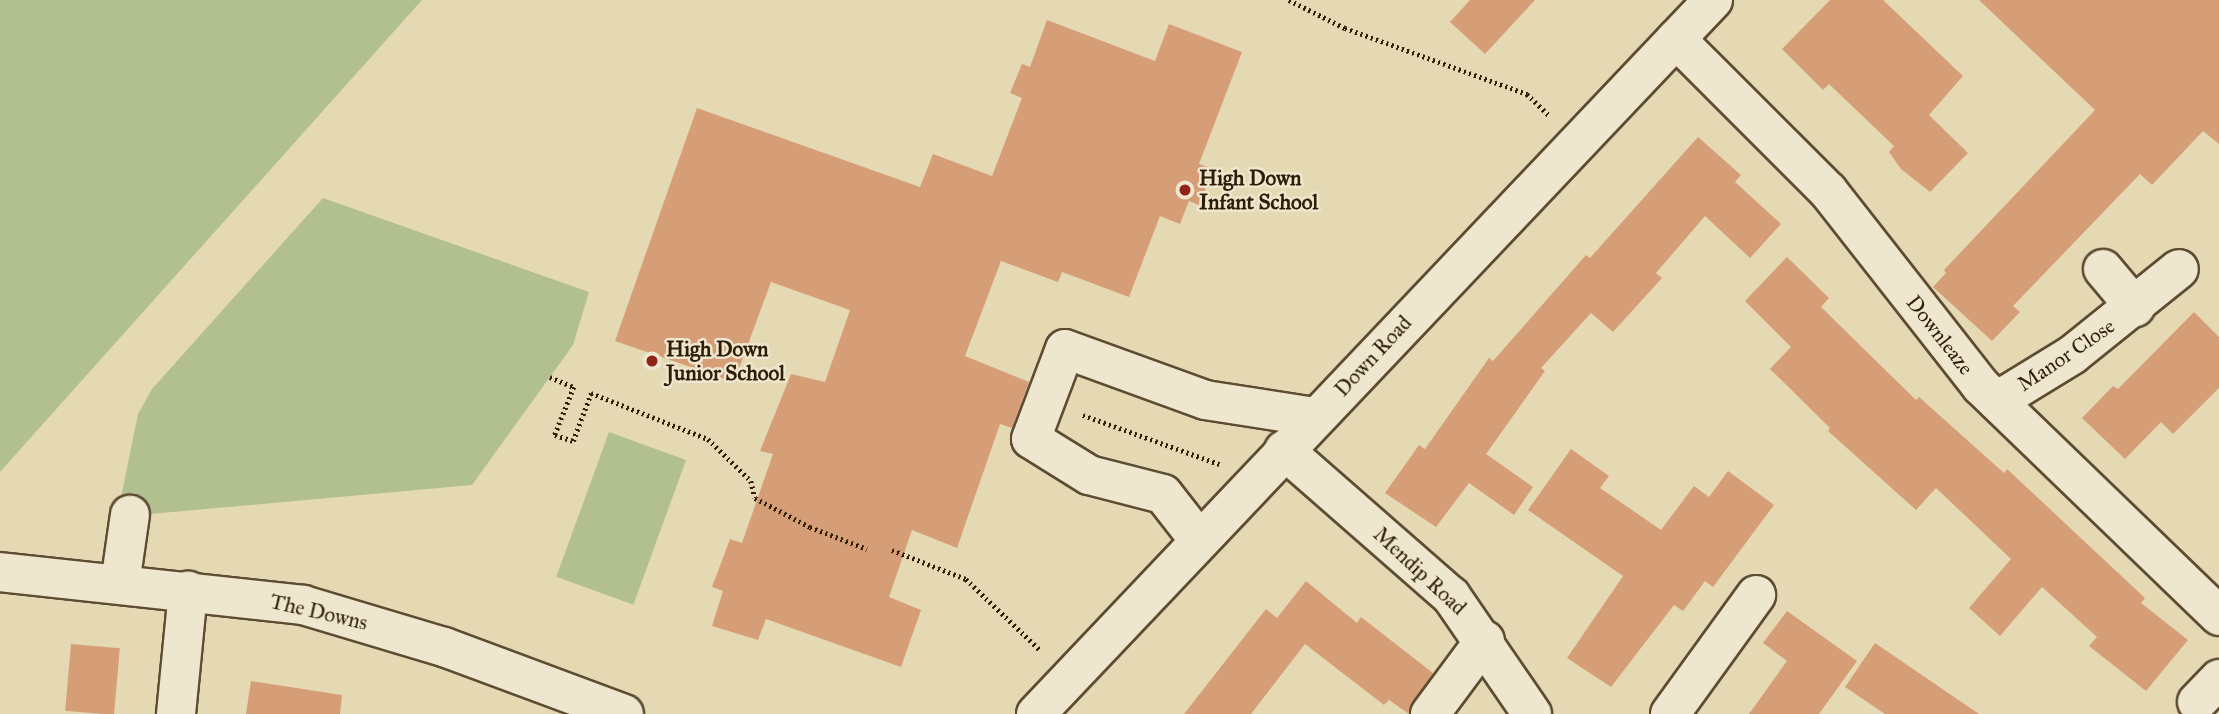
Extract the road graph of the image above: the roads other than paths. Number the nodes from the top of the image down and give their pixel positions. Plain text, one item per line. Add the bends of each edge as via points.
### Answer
1 (1713, 0) edge
2 (1676, 39) junction
3 (2102, 269) dead end
4 (2179, 269) dead end
5 (2135, 307) junction
6 (1997, 401) junction
7 (1315, 417) junction
8 (1284, 450) junction
9 (130, 516) dead end
10 (1199, 540) junction
11 (0, 572) edge
12 (120, 584) junction
13 (188, 591) junction
14 (1756, 595) dead end
15 (2219, 616) edge
16 (1485, 640) junction
17 (176, 714) edge
18 (624, 714) edge
19 (1036, 714) edge
20 (1430, 714) edge
21 (1532, 714) edge
22 (1670, 714) edge

1 - 2 street, Down Road
2 - 6 street, Downleaze via 1813,173 1962,364
2 - 7 street, Down Road
3 - 5 street, Manor Close
4 - 5 street, Manor Close
5 - 6 street, Manor Close via 2072,355
6 - 15 street, Downleaze
7 - 8 street, Down Road
7 - 10 street via 1205,400 1065,349 1031,439 1089,475 1163,494
8 - 10 street, Down Road
8 - 16 street, Mendip Road via 1439,584
9 - 12 street
10 - 19 street, Down Road
11 - 12 street, The Downs
12 - 13 street, The Downs
13 - 17 street
13 - 18 street, The Downs via 329,611 444,647
14 - 22 street
16 - 20 street
16 - 21 street, Mendip Road

